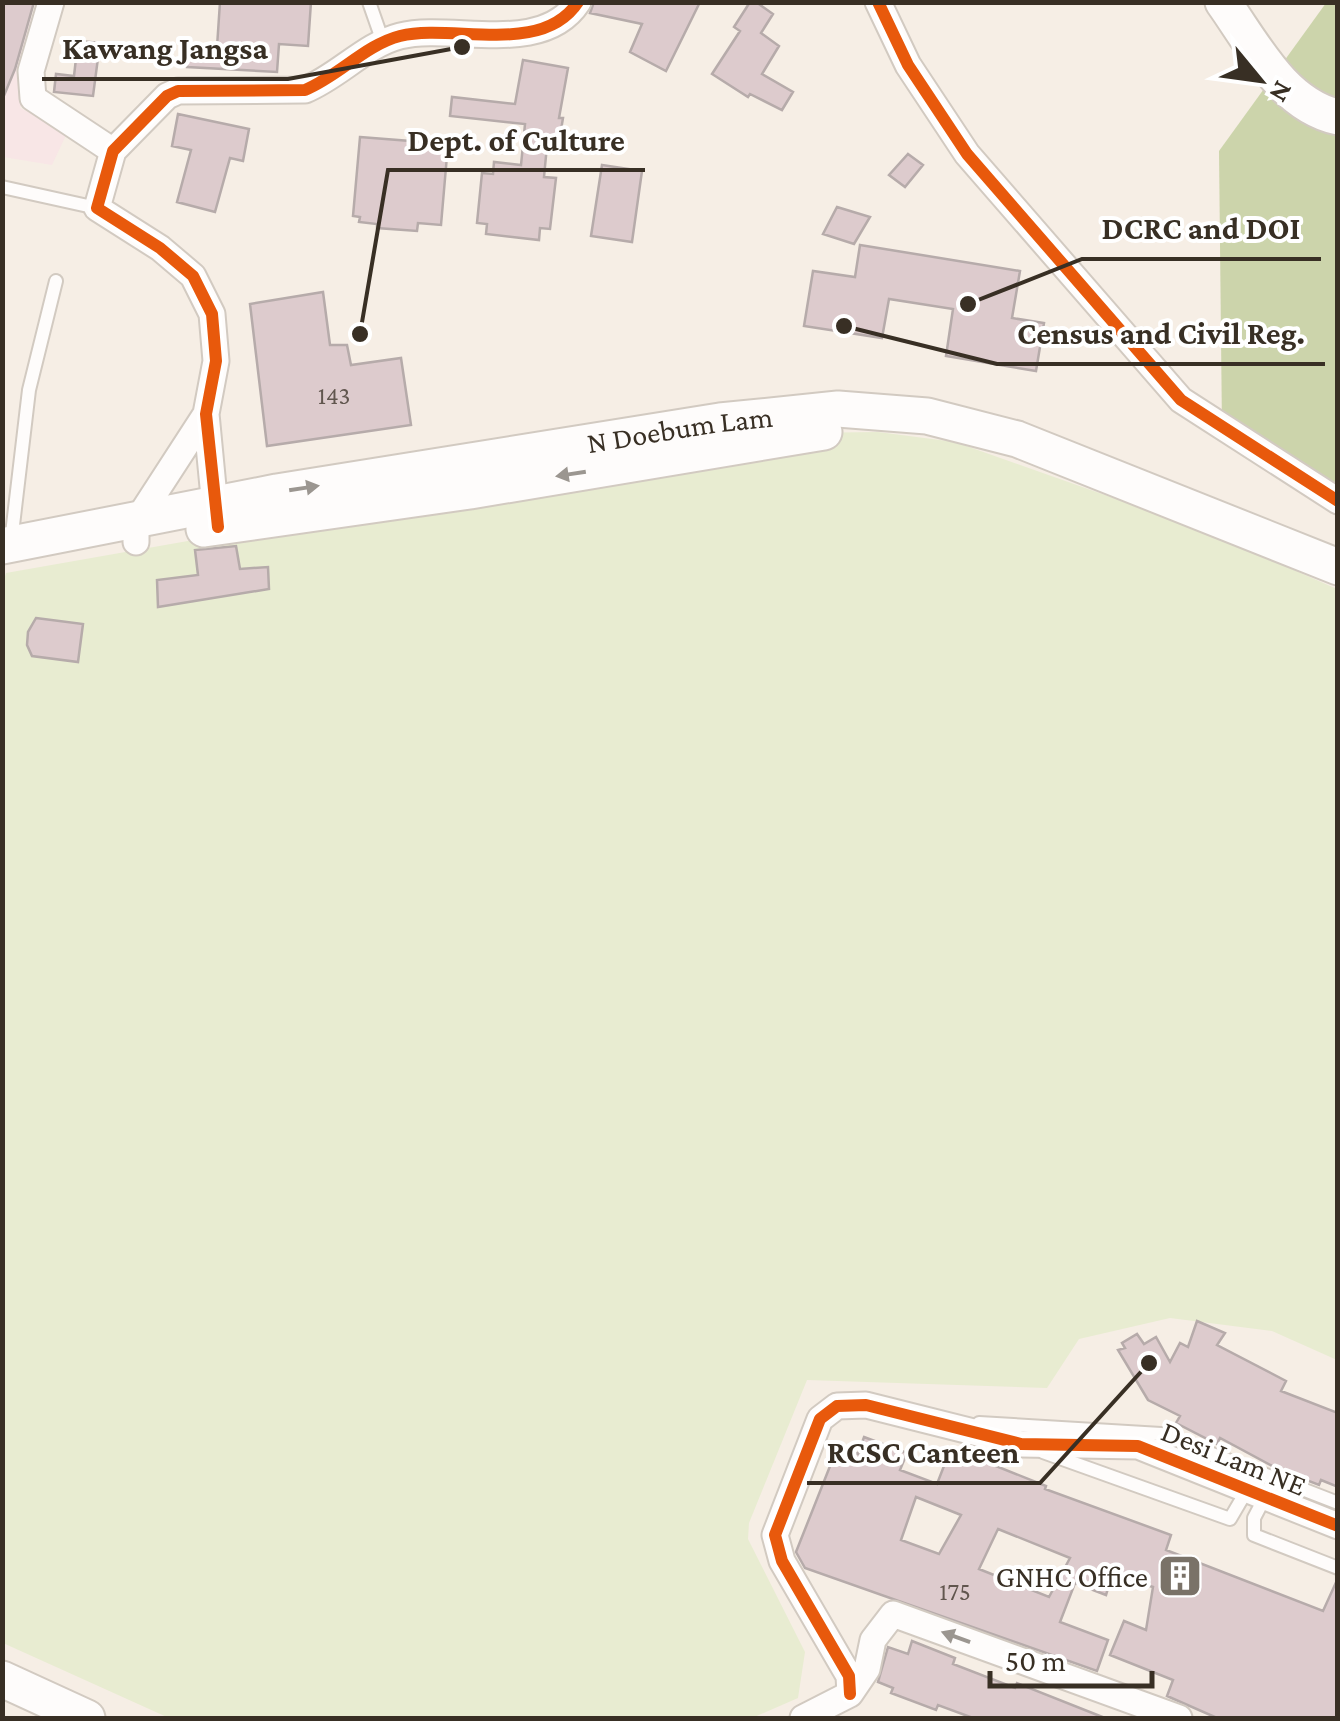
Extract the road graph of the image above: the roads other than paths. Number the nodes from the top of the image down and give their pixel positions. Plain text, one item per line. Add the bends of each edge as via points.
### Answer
1 (52, 2) edge
2 (369, 2) edge
3 (578, 2) edge
4 (878, 2) edge
5 (1223, 2) edge
6 (383, 42) junction
7 (1338, 117) edge
8 (112, 151) junction
9 (2, 187) edge
10 (97, 208) junction
11 (56, 281) dead end
12 (206, 414) junction
13 (1338, 501) edge
14 (215, 515) junction
15 (136, 532) junction
16 (5, 551) edge
17 (1338, 567) edge
18 (1338, 589) edge
19 (926, 1420) junction
20 (1020, 1444) junction
21 (1256, 1493) junction
22 (1338, 1503) edge
23 (1338, 1526) edge
24 (1338, 1568) edge
25 (2, 1679) edge
26 (850, 1694) junction
27 (88, 1718) edge
28 (804, 1718) edge
29 (1179, 1718) edge

1 - 8 street via 31,71 33,98
2 - 6 lane
3 - 6 street via 555,23 524,33 420,34
4 - 13 street via 908,64 967,154 1181,400
5 - 7 main road via 1274,76 1310,106
6 - 8 street via 305,90 178,91
8 - 10 street
9 - 10 lane
10 - 12 street via 193,276 212,314 216,361
11 - 16 lane via 29,390
12 - 14 street
12 - 15 street
14 - 15 main road, N Doebum Lam
14 -> 17 main road, N Doebum Lam via 720,421 838,409 927,416 1018,440
18 -> 14 main road, N Doebum Lam via 1201,529 930,439 823,432 470,491
15 - 16 main road, N Doebum Lam
19 - 20 street, Desi Lam NE
19 - 22 lane via 1161,1434
19 - 26 street, Desi Lam NE via 866,1406 837,1406 820,1419 776,1535 782,1560 848,1676
20 - 21 street, Desi Lam NE via 1138,1446
20 - 21 lane via 1230,1519
21 - 23 street, Desi Lam NE
21 - 24 lane via 1254,1535
25 - 27 main road
26 - 28 street
29 -> 26 street via 893,1614 873,1640 867,1669

